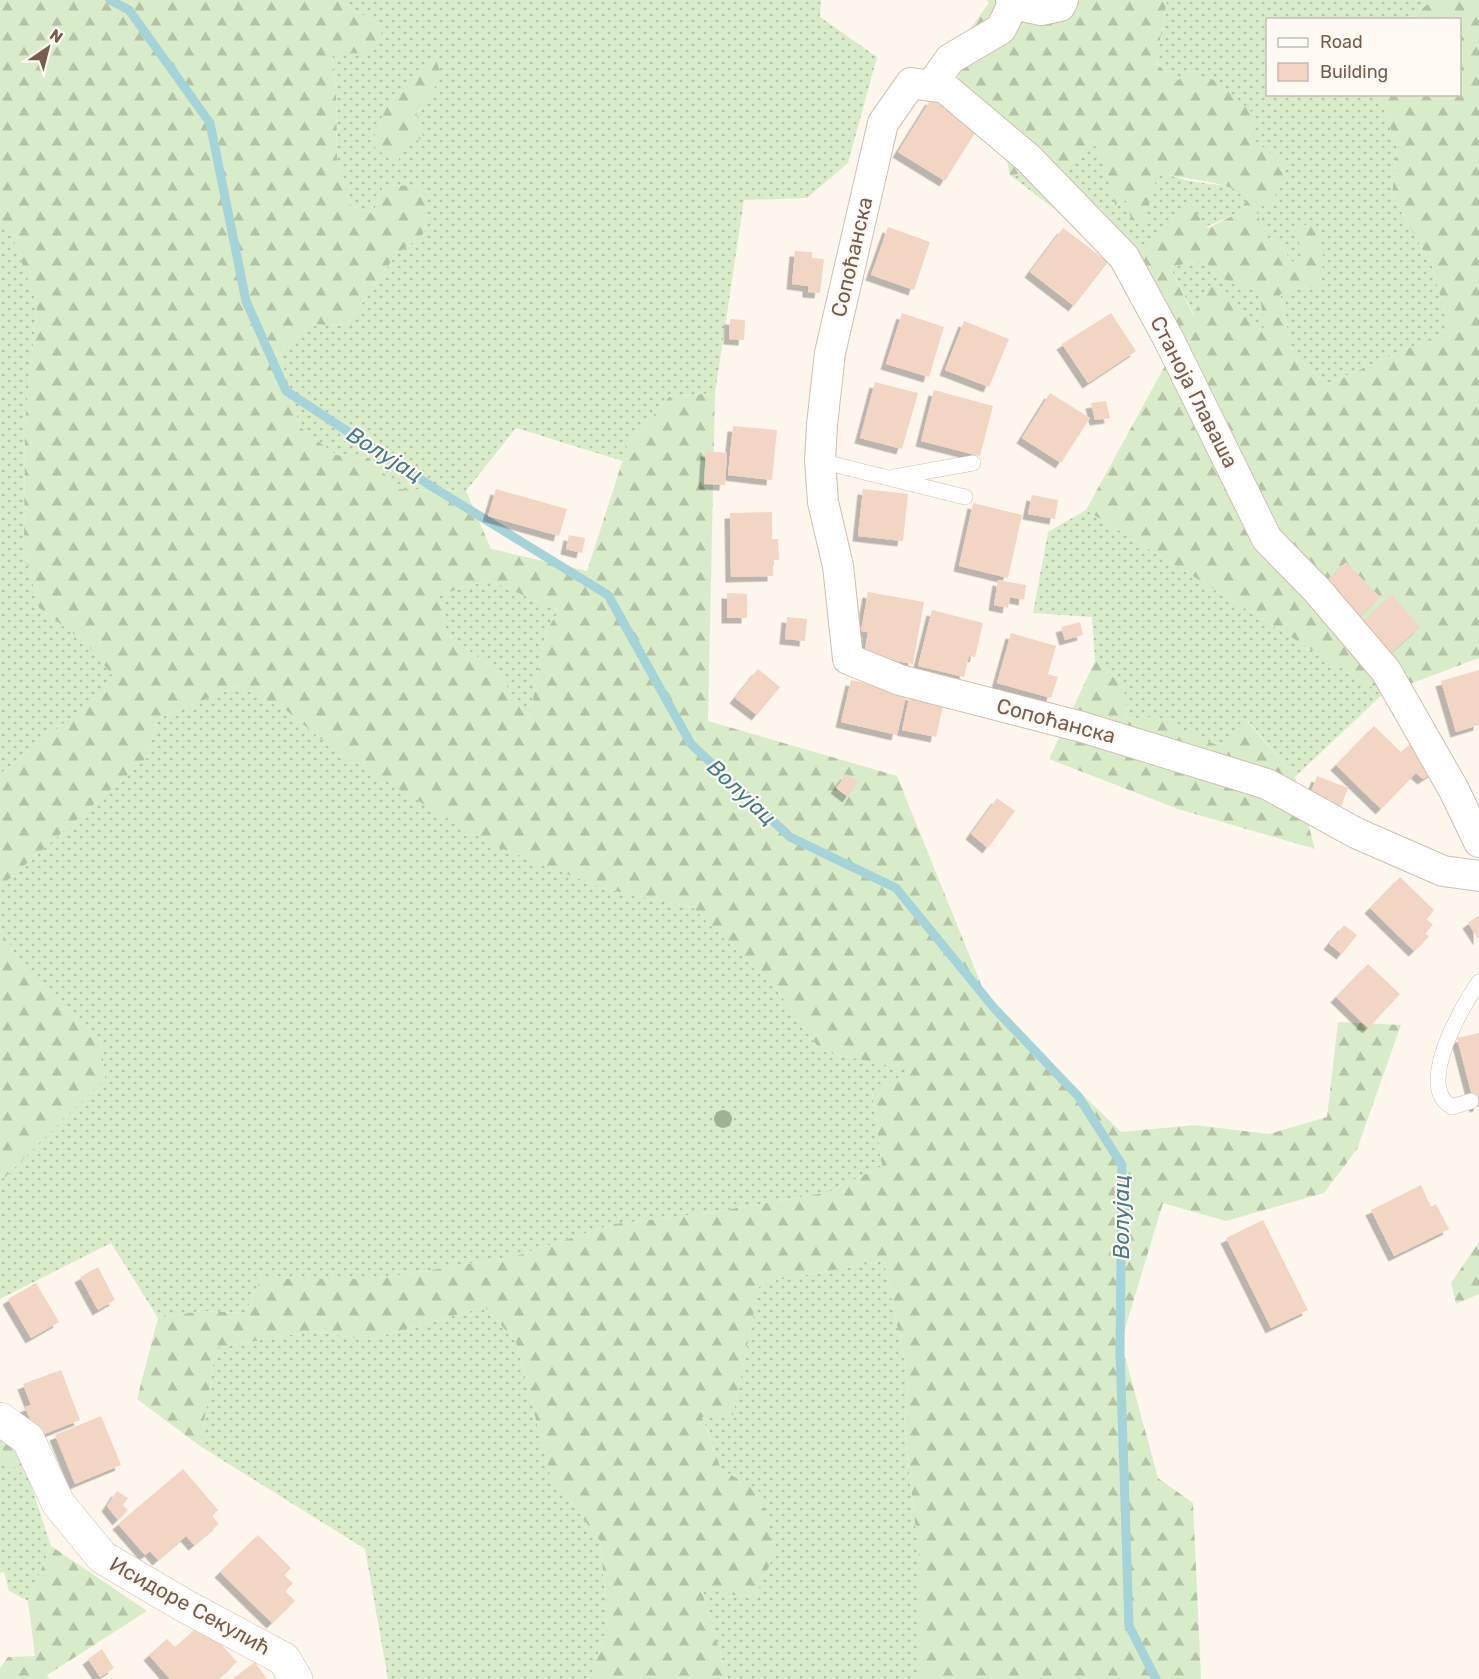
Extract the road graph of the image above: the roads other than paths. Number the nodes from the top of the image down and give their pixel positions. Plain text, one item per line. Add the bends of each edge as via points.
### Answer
1 (1063, 0) edge
2 (1012, 2) edge
3 (931, 86) junction
4 (820, 461) junction
5 (974, 463) dead end
6 (888, 478) junction
7 (965, 496) dead end
8 (1479, 842) edge
9 (1479, 876) edge
10 (1479, 982) edge
11 (1471, 1101) dead end
12 (0, 1419) edge
13 (296, 1679) edge

1 - 2 street via 1060,6 1041,10
2 - 3 street via 1000,29 950,59
3 - 4 street, Сопоћанска via 911,83 883,123 830,353
3 - 8 street, Станоја Главаша via 945,88 1028,158 1124,257 1267,539 1386,670
4 - 6 lane
4 - 9 street, Сопоћанска via 823,502 838,566 848,659 900,680 1082,727 1267,784 1356,833 1443,871
5 - 6 lane
6 - 7 lane
10 - 11 lane via 1448,1036 1440,1067 1439,1092 1443,1103 1452,1107
12 - 13 street, Исидоре Секулић via 28,1439 58,1503 102,1557 284,1659

